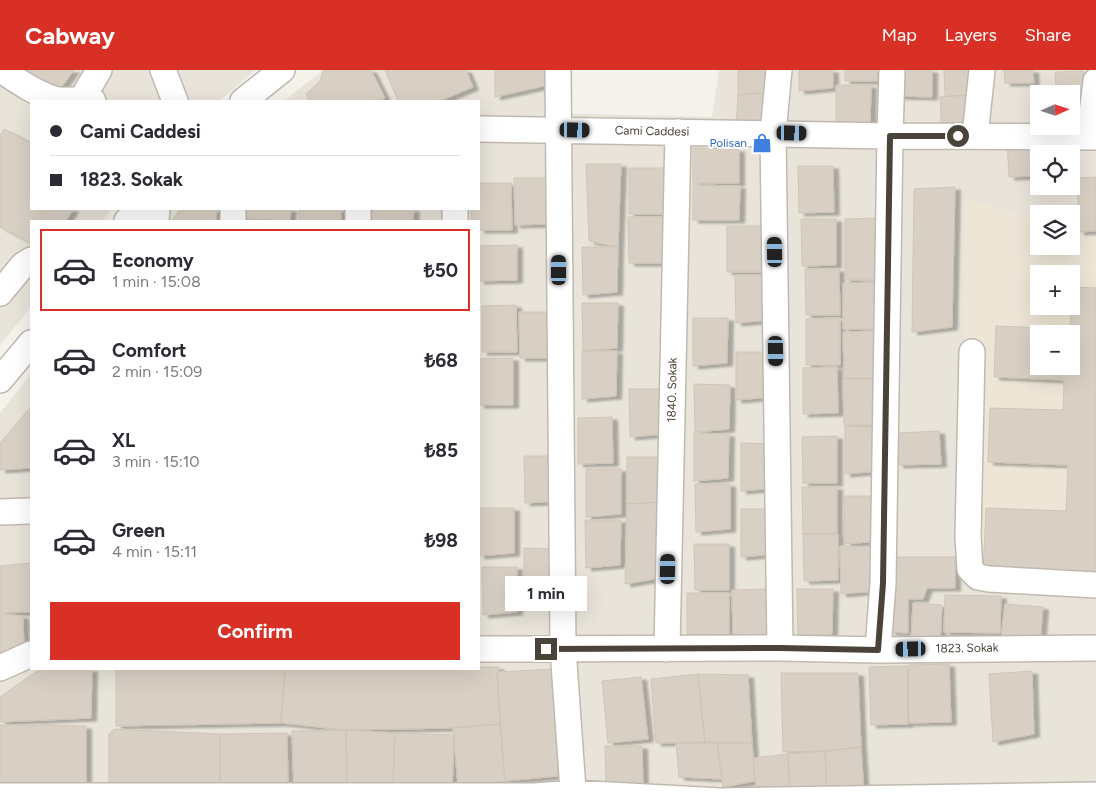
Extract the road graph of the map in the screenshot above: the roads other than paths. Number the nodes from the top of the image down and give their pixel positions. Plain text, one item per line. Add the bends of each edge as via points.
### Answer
1 (1, 70) edge
2 (99, 70) edge
3 (163, 70) edge
4 (282, 70) edge
5 (558, 70) edge
6 (779, 70) edge
7 (892, 70) edge
8 (982, 70) edge
9 (1096, 81) edge
10 (88, 100) edge
11 (175, 100) edge
12 (244, 100) edge
13 (480, 128) edge
14 (558, 130) junction
15 (678, 132) junction
16 (773, 133) junction
17 (890, 136) junction
18 (975, 136) junction
19 (1092, 137) edge
20 (137, 210) edge
21 (128, 220) edge
22 (30, 261) edge
23 (0, 293) edge
24 (30, 344) edge
25 (972, 352) dead end
26 (0, 380) edge
27 (30, 511) edge
28 (0, 512) edge
29 (1096, 585) edge
30 (780, 648) junction
31 (1096, 648) edge
32 (480, 649) edge
33 (563, 649) junction
34 (667, 649) junction
35 (878, 650) junction
36 (30, 654) edge
37 (0, 668) edge
38 (1096, 795) edge
39 (0, 796) edge
40 (573, 798) edge

1 - 10 street via 54,99
2 - 10 street
3 - 11 street
4 - 12 street
5 - 14 street
6 - 16 street
7 - 17 street
8 - 18 street
9 - 19 street
13 - 14 street, Cami Caddesi
14 - 15 street, Cami Caddesi
14 - 33 street
15 - 16 street, Cami Caddesi
15 - 34 street, 1840. Sokak
16 - 17 street, Cami Caddesi
16 - 30 street
17 - 18 street, Cami Caddesi
17 - 35 street via 883,583
18 - 19 street, Cami Caddesi
20 - 21 street
22 - 23 street
24 - 26 street
25 - 29 street via 970,569 978,577 989,579
27 - 28 street
30 - 34 street, 1823. Sokak
30 - 35 street, 1823. Sokak
31 - 35 street, 1823. Sokak
32 - 33 street, 1823. Sokak
33 - 34 street, 1823. Sokak
33 - 40 street
36 - 37 street
38 - 40 street via 720,801
39 - 40 street

